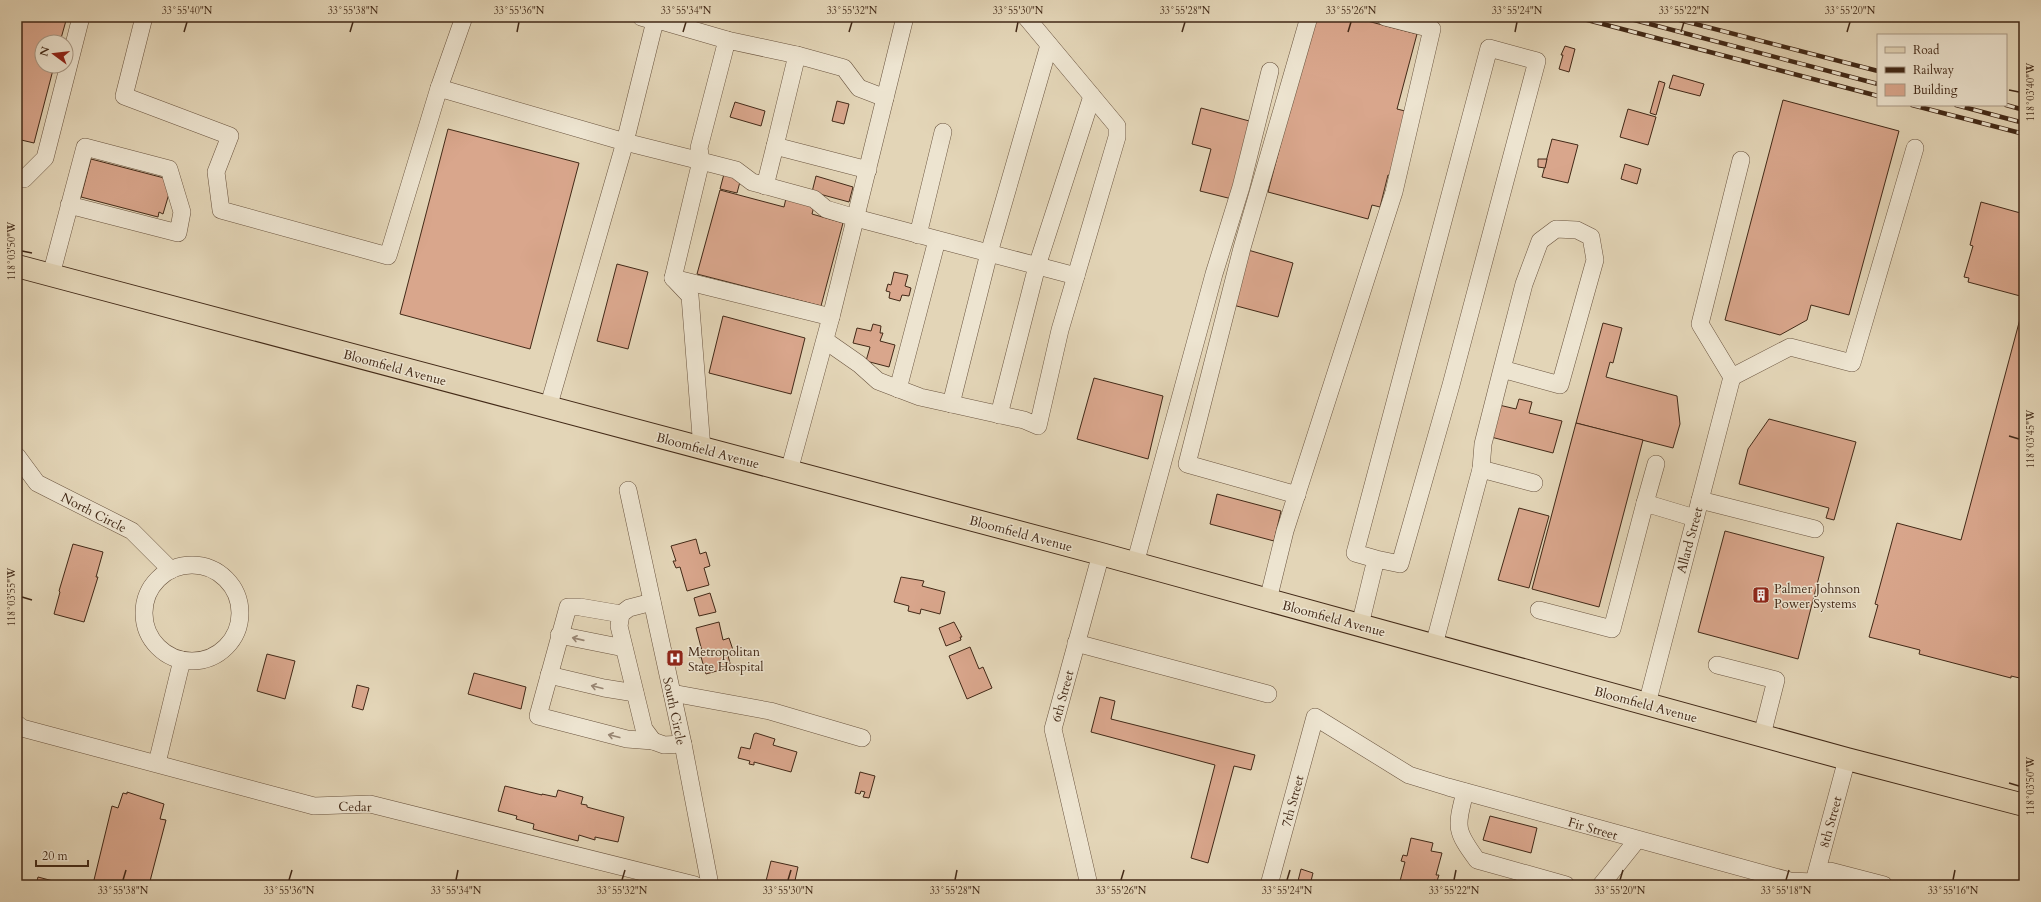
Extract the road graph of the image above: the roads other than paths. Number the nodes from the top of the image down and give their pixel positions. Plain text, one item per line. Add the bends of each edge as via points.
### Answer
1 (81, 17) edge
2 (144, 17) edge
3 (464, 17) edge
4 (905, 17) edge
5 (1026, 17) edge
6 (1309, 17) edge
7 (1385, 17) edge
8 (647, 18) edge
9 (727, 40) junction
10 (1049, 45) junction
11 (797, 55) junction
12 (1270, 72) dead end
13 (439, 88) junction
14 (1092, 96) junction
15 (885, 98) junction
16 (943, 132) dead end
17 (625, 142) junction
18 (775, 146) junction
19 (1915, 148) dead end
20 (1741, 160) dead end
21 (701, 161) junction
22 (868, 170) junction
23 (17, 177) edge
24 (766, 186) junction
25 (69, 205) junction
26 (856, 218) junction
27 (918, 235) junction
28 (937, 240) junction
29 (989, 254) junction
30 (17, 266) edge
31 (1037, 266) junction
32 (51, 274) junction
33 (1076, 276) junction
34 (673, 278) junction
35 (832, 317) junction
36 (826, 340) junction
37 (1502, 369) junction
38 (1732, 377) junction
39 (898, 389) junction
40 (951, 404) junction
41 (548, 408) junction
42 (999, 415) junction
43 (702, 449) junction
44 (17, 456) edge
45 (1656, 464) dead end
46 (1481, 469) junction
47 (788, 472) junction
48 (1534, 483) dead end
49 (628, 490) dead end
50 (1297, 495) junction
51 (1700, 500) junction
52 (1645, 503) junction
53 (1695, 518) junction
54 (1816, 529) dead end
55 (1101, 554) junction
56 (1376, 559) junction
57 (1135, 564) junction
58 (170, 570) junction
59 (1268, 600) junction
60 (652, 602) junction
61 (1539, 610) dead end
62 (621, 614) junction
63 (1360, 625) junction
64 (559, 635) junction
65 (1076, 643) junction
66 (1434, 645) junction
67 (624, 648) junction
68 (182, 660) junction
69 (1717, 665) dead end
70 (549, 674) junction
71 (636, 693) junction
72 (672, 693) junction
73 (1268, 694) dead end
74 (1647, 704) junction
75 (1314, 717) joint
76 (17, 724) edge
77 (1762, 735) junction
78 (862, 738) dead end
79 (653, 741) junction
80 (683, 744) junction
81 (1847, 758) junction
82 (157, 763) junction
83 (1465, 792) junction
84 (2024, 805) edge
85 (1638, 840) junction
86 (1814, 884) edge
87 (695, 885) edge
88 (710, 885) edge
89 (1089, 885) edge
90 (1269, 885) edge
91 (1566, 885) edge
92 (1601, 885) edge
93 (1884, 885) edge

1 - 23 street via 44,158 24,179
2 - 13 street via 124,96 230,136 216,172 221,210 388,256
3 - 13 street
4 - 15 street
5 - 10 street
6 - 50 street via 1242,248 1187,464
7 - 50 street via 1432,29 1394,192
8 - 9 street
8 - 17 street
9 - 11 street
9 - 21 street via 699,148
10 - 14 street
10 - 29 street
11 - 15 street via 844,68 859,88
11 - 18 street
12 - 57 street via 1241,187 1214,274
13 - 17 street
14 - 31 street
14 - 33 street via 1117,126 1117,137
15 - 22 street
16 - 27 street
17 - 21 street
17 - 41 street
18 - 22 street
18 - 24 street
19 - 38 street via 1852,363 1790,348
20 - 38 street via 1700,324
21 - 24 street via 736,170 752,182
21 - 34 street
22 - 26 street
24 - 26 street via 814,199 826,209
25 - 25 street via 84,147 169,169 182,212 178,233
25 - 32 street
26 - 27 street
26 - 35 street
27 - 28 street
28 - 29 street
28 - 39 street
29 - 31 street
29 - 40 street
30 - 32 main road, Bloomfield Avenue
31 - 33 street
31 - 42 street
32 - 41 main road, Bloomfield Avenue
33 - 42 street via 1060,330 1038,426
34 - 35 street
34 - 43 street via 690,296
35 - 36 street
36 - 39 street via 860,364 878,381
36 - 47 street
37 - 37 street via 1524,284 1540,240 1556,229 1577,230 1591,237 1595,260 1560,385
37 - 46 street via 1483,444
38 - 51 street, Allard Street
39 - 40 street
40 - 42 street
41 - 43 main road, Bloomfield Avenue
43 - 47 main road, Bloomfield Avenue
44 - 58 street, North Circle via 37,483 132,531
45 - 52 street
46 - 48 street
46 - 66 street
47 - 55 main road, Bloomfield Avenue
49 - 60 street, South Circle
50 - 59 street
51 - 53 street, Allard Street
51 - 54 street
52 - 53 street
52 - 61 street via 1612,628
53 - 74 street, Allard Street
55 - 57 main road, Bloomfield Avenue
55 - 65 street, 6th Street
56 - 56 street via 1355,553 1489,48 1537,61 1451,385 1400,564
56 - 63 street
57 - 59 main road, Bloomfield Avenue
58 - 68 street via 150,591 145,605 145,619 149,634 157,646
58 - 68 street via 186,565 203,566 218,572 230,584 238,598 238,626 228,645 215,655 199,661
59 - 63 main road, Bloomfield Avenue
60 - 62 street via 629,608
60 - 72 street, South Circle
62 - 64 street via 568,606
62 - 67 street via 619,626
63 - 66 main road, Bloomfield Avenue
67 -> 64 street
64 - 70 street
65 - 73 street
65 - 89 street, 6th Street via 1053,729
66 - 74 main road, Bloomfield Avenue
67 - 71 street
68 - 82 street
69 - 77 street via 1776,680
71 -> 70 street
79 -> 70 street via 627,739 538,716
71 - 79 street via 644,729
72 - 78 street via 770,711
72 - 80 street, South Circle
74 - 77 main road, Bloomfield Avenue
75 - 83 street, Fir Street via 1409,775
75 - 90 street, 7th Street
76 - 82 street, Cedar via 22,728
77 - 81 main road, Bloomfield Avenue
79 - 80 street via 664,745
80 - 88 street, South Circle
81 - 84 main road, Bloomfield Avenue
81 - 86 street, 8th Street
82 - 87 street, Cedar via 314,806 370,804
83 - 85 street, Fir Street
83 - 91 street via 1459,819 1460,833 1477,860
85 - 86 street, Fir Street via 1790,881
85 - 92 street
86 - 93 street via 1830,871

